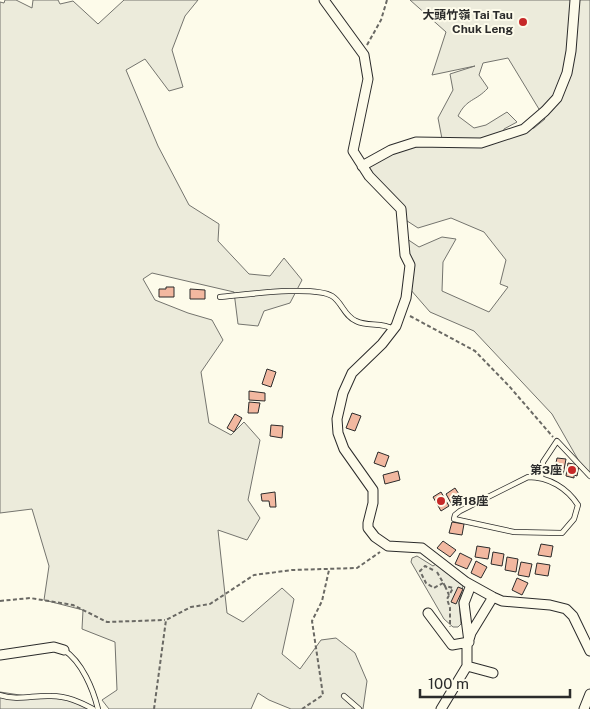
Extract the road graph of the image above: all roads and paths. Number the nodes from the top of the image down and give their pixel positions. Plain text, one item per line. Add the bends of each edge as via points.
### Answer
1 (324, 0) edge
2 (388, 0) edge
3 (575, 0) edge
4 (362, 53) junction
5 (362, 166) junction
6 (220, 297) dead end
7 (400, 313) junction
8 (393, 329) junction
9 (557, 441) junction
10 (590, 476) edge
11 (541, 477) junction
12 (388, 546) junction
13 (330, 569) junction
14 (443, 583) junction
15 (471, 585) junction
16 (445, 586) junction
17 (451, 591) junction
18 (455, 593) dead end
19 (449, 595) junction
20 (493, 597) junction
21 (0, 601) edge
22 (428, 613) dead end
23 (166, 620) junction
24 (445, 636) junction
25 (469, 642) junction
26 (64, 650) joint
27 (590, 651) edge
28 (0, 655) edge
29 (467, 666) junction
30 (493, 672) dead end
31 (590, 694) edge
32 (0, 695) edge
33 (344, 696) dead end
34 (93, 709) edge
35 (98, 709) edge
36 (154, 709) edge
37 (302, 709) edge
38 (359, 709) edge
39 (441, 709) edge
40 (584, 709) edge

1 - 4 street
2 - 4 path via 381,20
3 - 5 street via 571,51 557,98 524,129 481,143 416,142 390,150
4 - 5 street via 368,80 353,150
5 - 7 street via 401,209 405,255 410,265 406,298
6 - 8 lane via 265,292 321,292 334,297 356,322
7 - 8 street
7 - 9 path via 475,351
8 - 12 street via 352,373 336,423 344,449 372,490 368,528
9 - 10 lane
9 - 11 lane via 544,462
11 - 11 lane via 571,494 578,505 574,519 562,533 514,532 454,519 460,511 528,477
12 - 13 path via 357,568
12 - 15 street via 422,548
13 - 23 path via 254,575 210,604 191,607
13 - 37 path via 322,602 312,621 323,695
14 - 14 path via 434,588 426,583 420,571 429,567 437,572
14 - 16 path
15 - 20 street
15 - 25 street via 464,603
16 - 17 path via 453,588
16 - 19 path
17 - 18 path
17 - 19 path
19 - 24 path via 451,624
20 - 25 street via 476,623
20 - 27 street via 566,609 573,616
21 - 23 path via 30,598 73,605 107,622
22 - 24 street
23 - 36 path
24 - 25 street via 452,644
25 - 29 street
26 - 28 street via 54,647
26 - 35 lane via 81,670 95,695
29 - 30 street
29 - 39 street
31 - 40 street
32 - 34 lane via 10,699 52,696 73,699
33 - 38 lane

